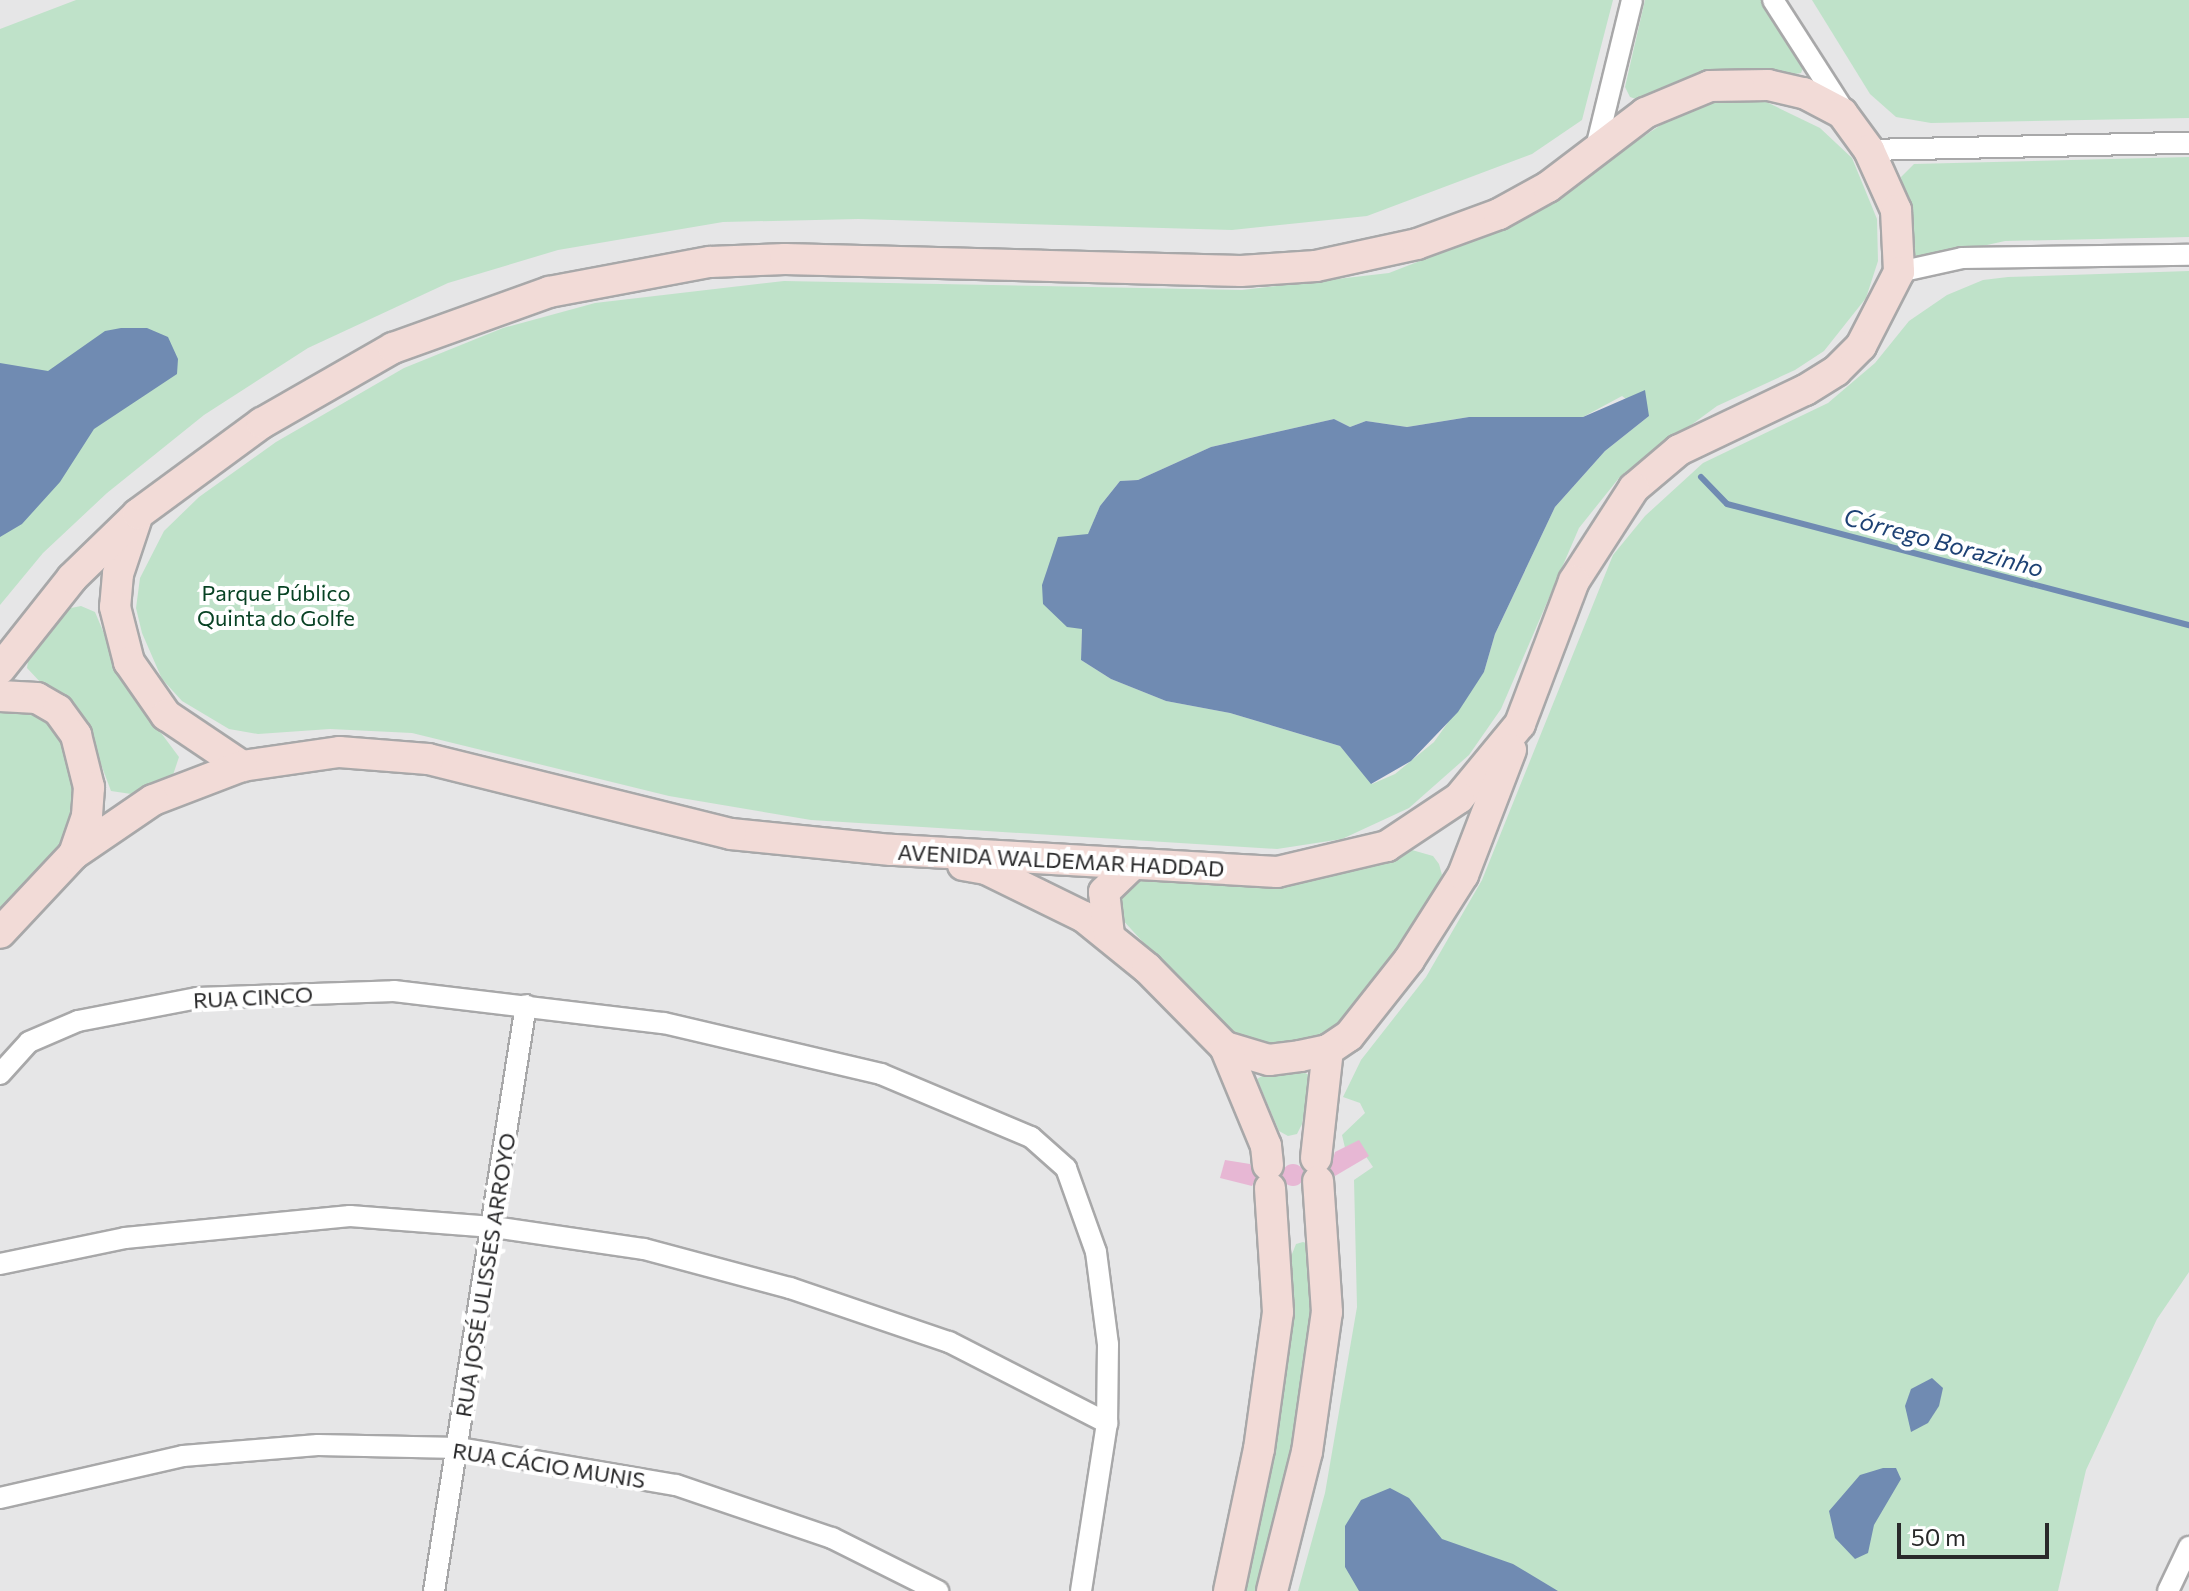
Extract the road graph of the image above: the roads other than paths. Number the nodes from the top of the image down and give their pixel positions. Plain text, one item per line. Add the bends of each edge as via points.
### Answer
1 (1632, 0) edge
2 (1773, 0) edge
3 (1864, 141) junction
4 (2189, 143) edge
5 (1595, 153) junction
6 (2189, 255) edge
7 (1899, 272) junction
8 (138, 514) junction
9 (0, 669) edge
10 (0, 696) edge
11 (1520, 724) junction
12 (242, 766) junction
13 (891, 850) junction
14 (74, 854) junction
15 (1133, 864) junction
16 (0, 933) edge
17 (1109, 935) junction
18 (526, 1005) junction
19 (1225, 1047) junction
20 (1328, 1050) junction
21 (0, 1074) edge
22 (1316, 1160) junction
23 (1268, 1166) junction
24 (1323, 1225) junction
25 (493, 1227) junction
26 (1275, 1228) junction
27 (0, 1264) edge
28 (1107, 1423) junction
29 (459, 1448) junction
30 (0, 1498) edge
31 (2189, 1547) edge
32 (434, 1591) edge
33 (938, 1591) edge
34 (1081, 1591) edge
35 (1229, 1591) edge
36 (1272, 1591) edge
37 (2168, 1591) edge

1 - 5 street
2 - 3 street
3 - 4 street
3 - 5 main road, AVENIDA WALDEMAR HADDAD via 1842,113 1804,93 1768,85 1710,86 1645,113
3 - 7 main road, AVENIDA WALDEMAR HADDAD via 1896,210
5 - 8 main road, AVENIDA WALDEMAR HADDAD via 1536,194 1452,233 1316,266 1241,271 785,259 710,262 549,292 393,348 262,423
6 - 7 street via 1962,258
7 - 11 main road, AVENIDA WALDEMAR HADDAD via 1861,346 1836,371 1679,450 1634,488 1574,581
8 - 9 main road, AVENIDA WALDEMAR HADDAD via 72,578
8 - 12 main road via 118,574 115,607 129,662 166,715
10 - 14 main road via 37,698 58,710 76,735 89,787 87,816
11 - 15 main road, AVENIDA WALDEMAR HADDAD via 1459,798 1387,846 1277,872
11 - 20 main road via 1463,875 1441,913 1365,1020
12 - 13 main road, AVENIDA WALDEMAR HADDAD via 294,756 380,752 731,834
12 - 14 main road, AVENIDA WALDEMAR HADDAD via 153,800
13 - 15 main road, AVENIDA WALDEMAR HADDAD
13 - 17 main road via 986,869 1084,917
14 - 16 main road, AVENIDA WALDEMAR HADDAD
15 - 17 main road via 1104,892
17 - 19 main road
18 - 21 street, RUA CINCO via 394,991 197,998 78,1021 29,1042
18 - 25 street, RUA JOSÉ ULISSES ARROYO
18 - 28 street, RUA CINCO via 664,1023 881,1074 1031,1137 1066,1168 1096,1252 1108,1344
19 - 20 main road via 1269,1060
19 - 23 main road
20 - 22 main road
22 - 23 main road
22 - 24 main road
23 - 26 main road
24 - 26 main road
24 - 36 main road via 1327,1312 1307,1452
25 - 27 street via 350,1216 125,1238
25 - 28 street via 644,1249 790,1288 949,1342
25 - 29 street, RUA JOSÉ ULISSES ARROYO
26 - 35 main road via 1278,1312 1259,1449
28 - 34 street, RUA CINCO
29 - 30 street, RUA CÁCIO MUNIS via 318,1445 183,1456
29 - 32 street, RUA JOSÉ ULISSES ARROYO
29 - 33 street, RUA CÁCIO MUNIS via 676,1485 832,1538
31 - 37 street

